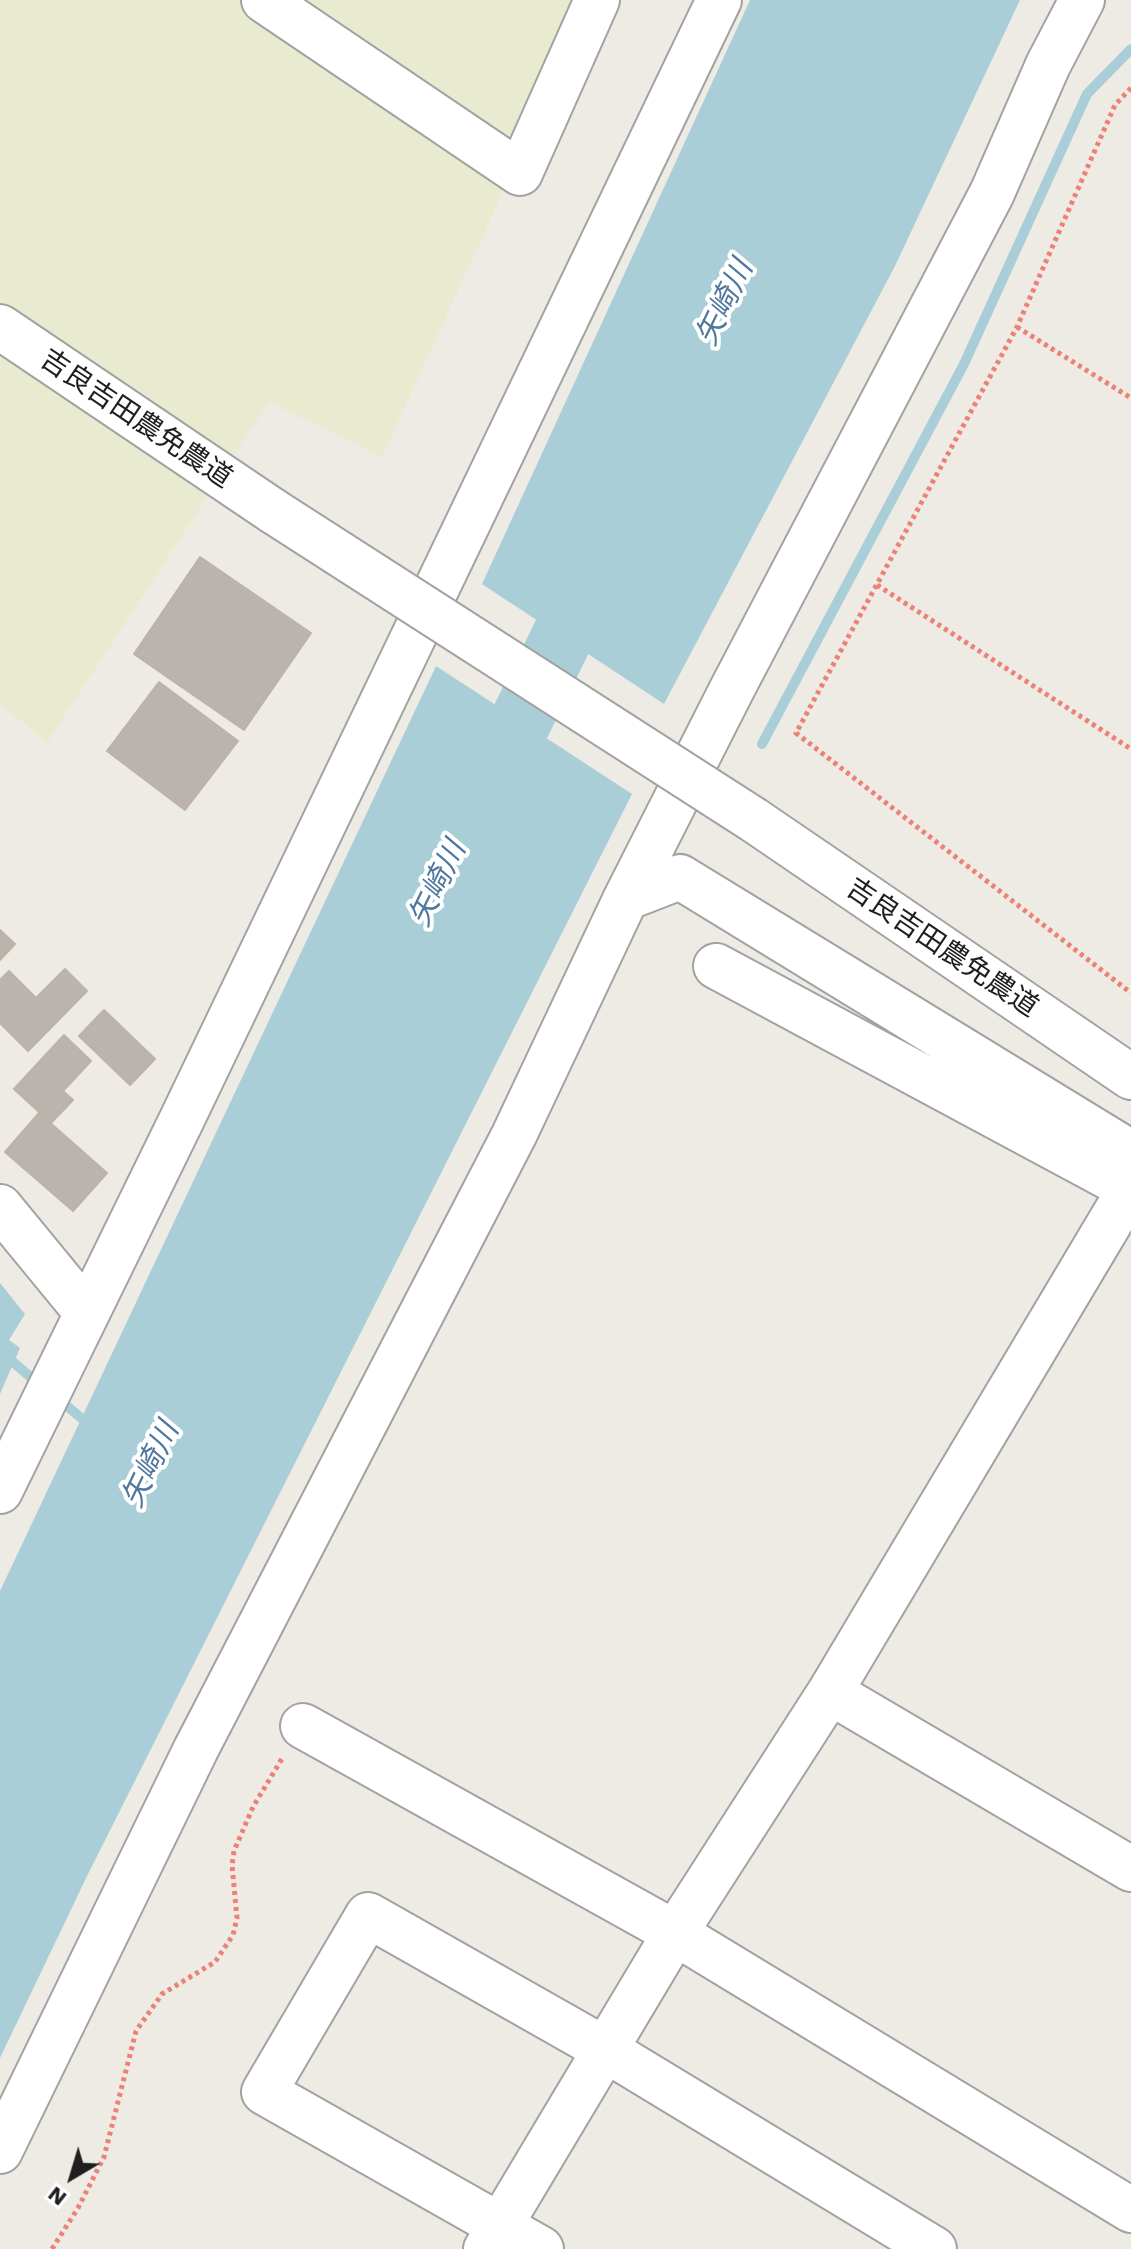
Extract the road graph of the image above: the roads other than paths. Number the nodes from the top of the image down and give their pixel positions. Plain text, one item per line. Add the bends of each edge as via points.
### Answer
1 (264, 0) edge
2 (597, 0) edge
3 (719, 0) edge
4 (1082, 0) edge
5 (0, 327) edge
6 (626, 898) junction
7 (716, 966) dead end
8 (1131, 1077) edge
9 (1131, 1153) edge
10 (1131, 1189) edge
11 (0, 1207) edge
12 (87, 1313) junction
13 (0, 1491) edge
14 (830, 1692) junction
15 (303, 1726) road end
16 (1131, 1869) edge
17 (675, 1933) junction
18 (606, 2050) junction
19 (0, 2151) edge
20 (1131, 2210) edge
21 (493, 2237) edge
22 (541, 2249) edge
23 (934, 2249) edge

1 - 2 street via 520,173
3 - 12 street
4 - 6 street via 992,193
5 - 8 street, 吉良吉田農免農道, bridge via 273,511 754,820
6 - 9 street via 680,877
6 - 19 street via 514,1135 196,1749
7 - 10 street
10 - 14 street
11 - 12 street
12 - 13 street
14 - 16 street
14 - 17 street
15 - 17 street
17 - 18 street
17 - 20 street
18 - 21 street
18 - 21 street via 368,1915 264,2092
18 - 23 street
21 - 22 street

